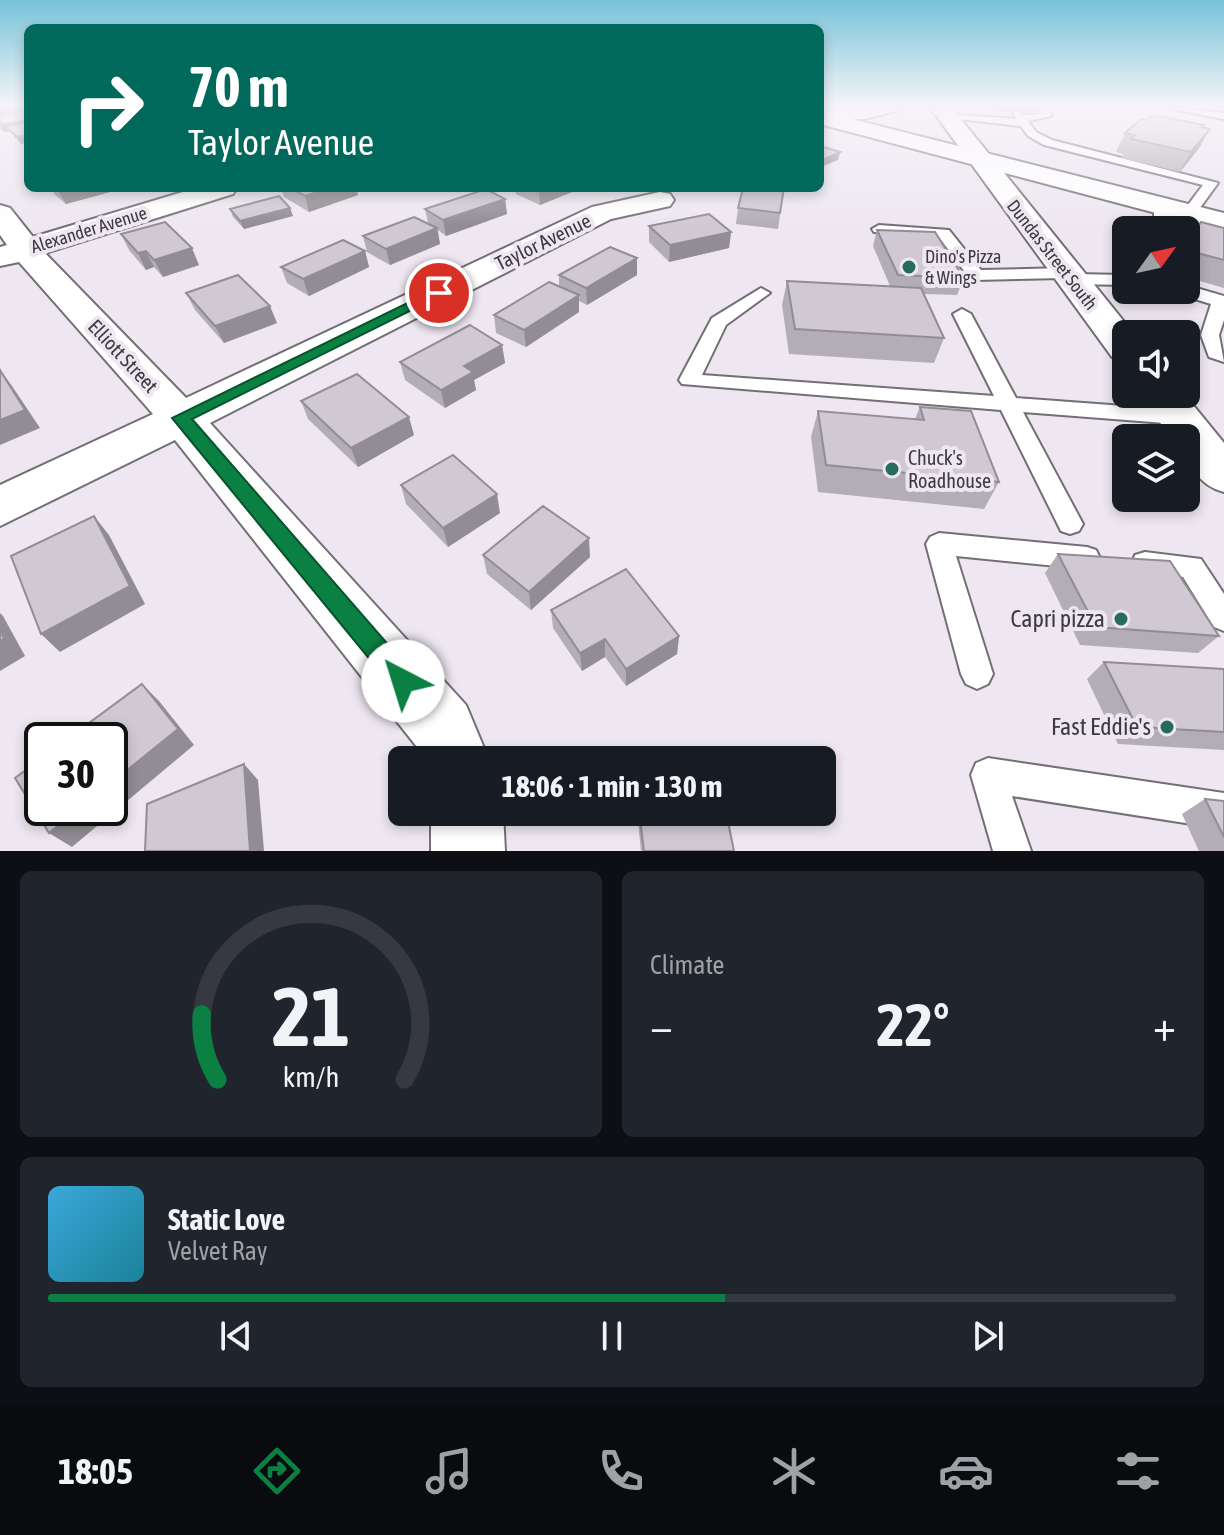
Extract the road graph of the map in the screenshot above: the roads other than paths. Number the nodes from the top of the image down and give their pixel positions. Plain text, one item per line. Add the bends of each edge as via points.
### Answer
1 (931, 147) edge
2 (969, 147) edge
3 (1063, 147) edge
4 (979, 160) junction
5 (207, 192) edge
6 (660, 200) dead end
7 (1168, 216) edge
8 (1172, 216) edge
9 (1200, 220) edge
10 (1224, 222) edge
11 (879, 229) edge
12 (9, 240) edge
13 (1069, 276) junction
14 (1112, 279) edge
15 (761, 293) dead end
16 (1200, 295) edge
17 (1223, 301) edge
18 (962, 314) dead end
19 (1112, 331) edge
20 (1224, 356) edge
21 (1008, 404) junction
22 (1112, 405) edge
23 (1172, 408) edge
24 (181, 418) junction
25 (1224, 475) edge
26 (0, 507) edge
27 (1070, 524) dead end
28 (1224, 618) edge
29 (977, 674) dead end
30 (450, 746) edge
31 (1224, 811) edge
32 (467, 826) edge
33 (468, 851) edge
34 (1012, 851) edge

1 - 4 street
2 - 4 street, Dundas Street South
3 - 8 lane via 1211,183
4 - 7 street
4 - 13 street, Dundas Street South
5 - 12 street, Alexander Avenue
6 - 24 street, Taylor Avenue via 602,213
9 - 10 street
11 - 13 lane via 944,233 976,275
12 - 24 street, Elliott Street
13 - 14 lane
13 - 19 street, Dundas Street South
15 - 21 lane via 718,322 689,380
16 - 17 lane
17 - 20 lane via 1210,335 1216,353
18 - 21 lane
21 - 22 lane
21 - 27 lane
23 - 25 street
24 - 26 street, Taylor Avenue
24 - 30 street, Elliott Street via 443,728
28 - 29 lane via 1191,567 939,544
31 - 34 lane via 988,775
32 - 33 street

